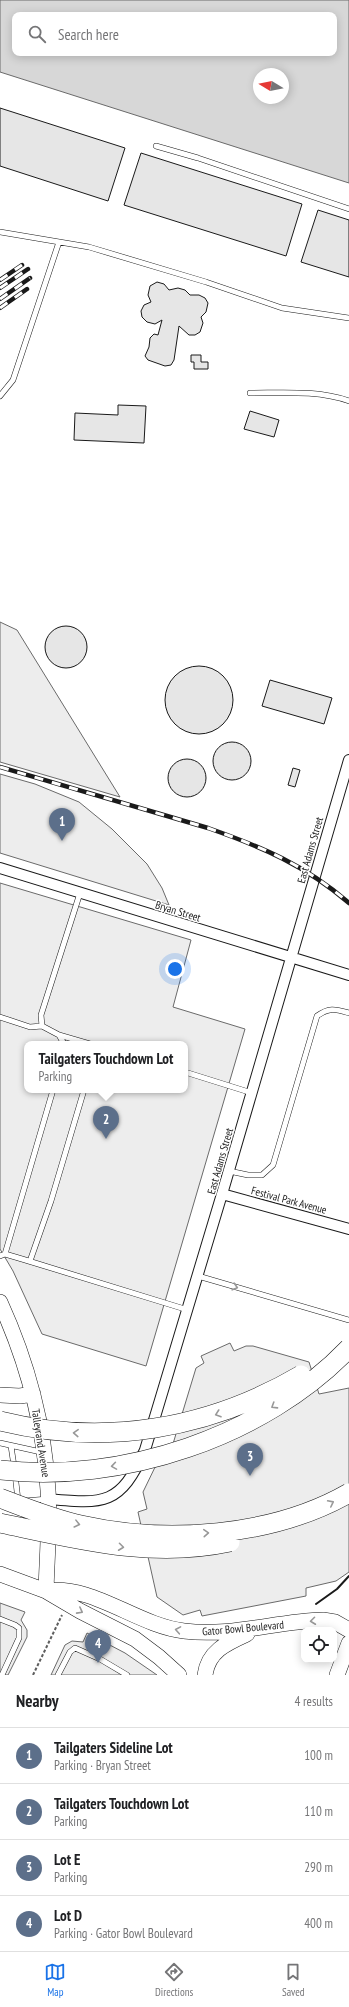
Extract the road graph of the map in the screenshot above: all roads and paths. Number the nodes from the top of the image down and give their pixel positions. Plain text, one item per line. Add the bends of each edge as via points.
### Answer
1 (156, 146) dead end
2 (349, 209) edge
3 (0, 232) edge
4 (59, 242) junction
5 (349, 318) edge
6 (250, 393) dead end
7 (0, 396) edge
8 (349, 401) edge
9 (349, 760) edge
10 (0, 868) edge
11 (80, 893) junction
12 (291, 958) junction
13 (349, 975) edge
14 (349, 1013) edge
15 (0, 1017) edge
16 (42, 1026) junction
17 (59, 1035) junction
18 (62, 1041) edge
19 (80, 1041) edge
20 (188, 1073) edge
21 (52, 1093) edge
22 (83, 1093) edge
23 (252, 1093) junction
24 (229, 1171) junction
25 (222, 1194) junction
26 (349, 1229) edge
27 (2, 1255) edge
28 (30, 1261) junction
29 (198, 1276) junction
30 (0, 1302) edge
31 (188, 1310) junction
32 (349, 1320) edge
33 (349, 1340) edge
34 (349, 1348) edge
35 (33, 1394) junction
36 (0, 1395) edge
37 (0, 1421) edge
38 (0, 1443) edge
39 (11, 1446) junction
40 (44, 1452) junction
41 (0, 1470) edge
42 (349, 1493) edge
43 (48, 1499) junction
44 (4, 1502) edge
45 (19, 1502) junction
46 (298, 1517) junction
47 (0, 1523) edge
48 (0, 1574) edge
49 (46, 1591) junction
50 (63, 1614) dead end
51 (0, 1619) edge
52 (259, 1628) junction
53 (349, 1630) edge
54 (349, 1643) edge
55 (2, 1675) edge
56 (33, 1675) edge
57 (58, 1675) edge
58 (127, 1675) edge
59 (179, 1675) edge
60 (205, 1675) edge
61 (337, 1675) edge

1 - 2 lane
3 - 4 lane
4 - 5 lane via 123,256 282,308
4 - 7 lane via 13,380
6 - 8 lane via 302,393 339,397
9 - 12 street, East Adams Street
10 - 11 street, Bryan Street
11 - 12 street, Bryan Street
11 - 16 lane via 41,1015
12 - 13 street, Bryan Street
12 - 23 street, East Adams Street
14 - 24 lane via 335,1009 325,1010 317,1016 273,1165 262,1175 248,1176
15 - 16 lane via 30,1026
16 - 17 lane
17 - 18 lane
17 - 19 lane
20 - 23 lane
21 - 27 lane
22 - 28 lane
23 - 24 street, East Adams Street
24 - 25 street, East Adams Street
25 - 26 street, Festival Park Avenue
25 - 29 street, East Adams Street
27 - 28 lane
28 - 31 lane
29 - 31 street, East Adams Street
29 -> 32 lane
30 - 35 street, Talleyrand Avenue via 17,1343
31 - 43 street, East Adams Street via 150,1435 130,1478 114,1495 99,1501
33 -> 37 highway, bridge via 314,1367 276,1389 236,1408 186,1423 149,1430 97,1434 42,1430
34 -> 41 highway, bridge via 315,1378 280,1403 230,1431 191,1446 137,1462 94,1469 55,1472
35 - 36 street
35 - 40 street, Talleyrand Avenue
38 - 39 lane
39 - 40 lane
39 - 45 lane
40 - 43 street, Talleyrand Avenue
46 -> 42 highway, bridge
43 - 45 lane
43 - 49 street, Talleyrand Avenue
44 - 45 lane
44 -> 46 highway, bridge via 79,1525 140,1534 217,1532 263,1526
47 -> 46 highway, bridge via 93,1543 137,1549 163,1549 201,1547 235,1541
48 - 49 street, Gator Bowl Boulevard
52 -> 49 street, Gator Bowl Boulevard via 216,1632 173,1629 140,1619 78,1592 64,1589
49 -> 59 street, Gator Bowl Boulevard via 135,1640
50 - 56 path
51 - 55 lane via 15,1625 20,1633
53 -> 52 street, Gator Bowl Boulevard via 335,1622 323,1620
52 - 60 street via 219,1649 207,1664
54 - 61 street
57 - 58 lane via 72,1649 78,1648

